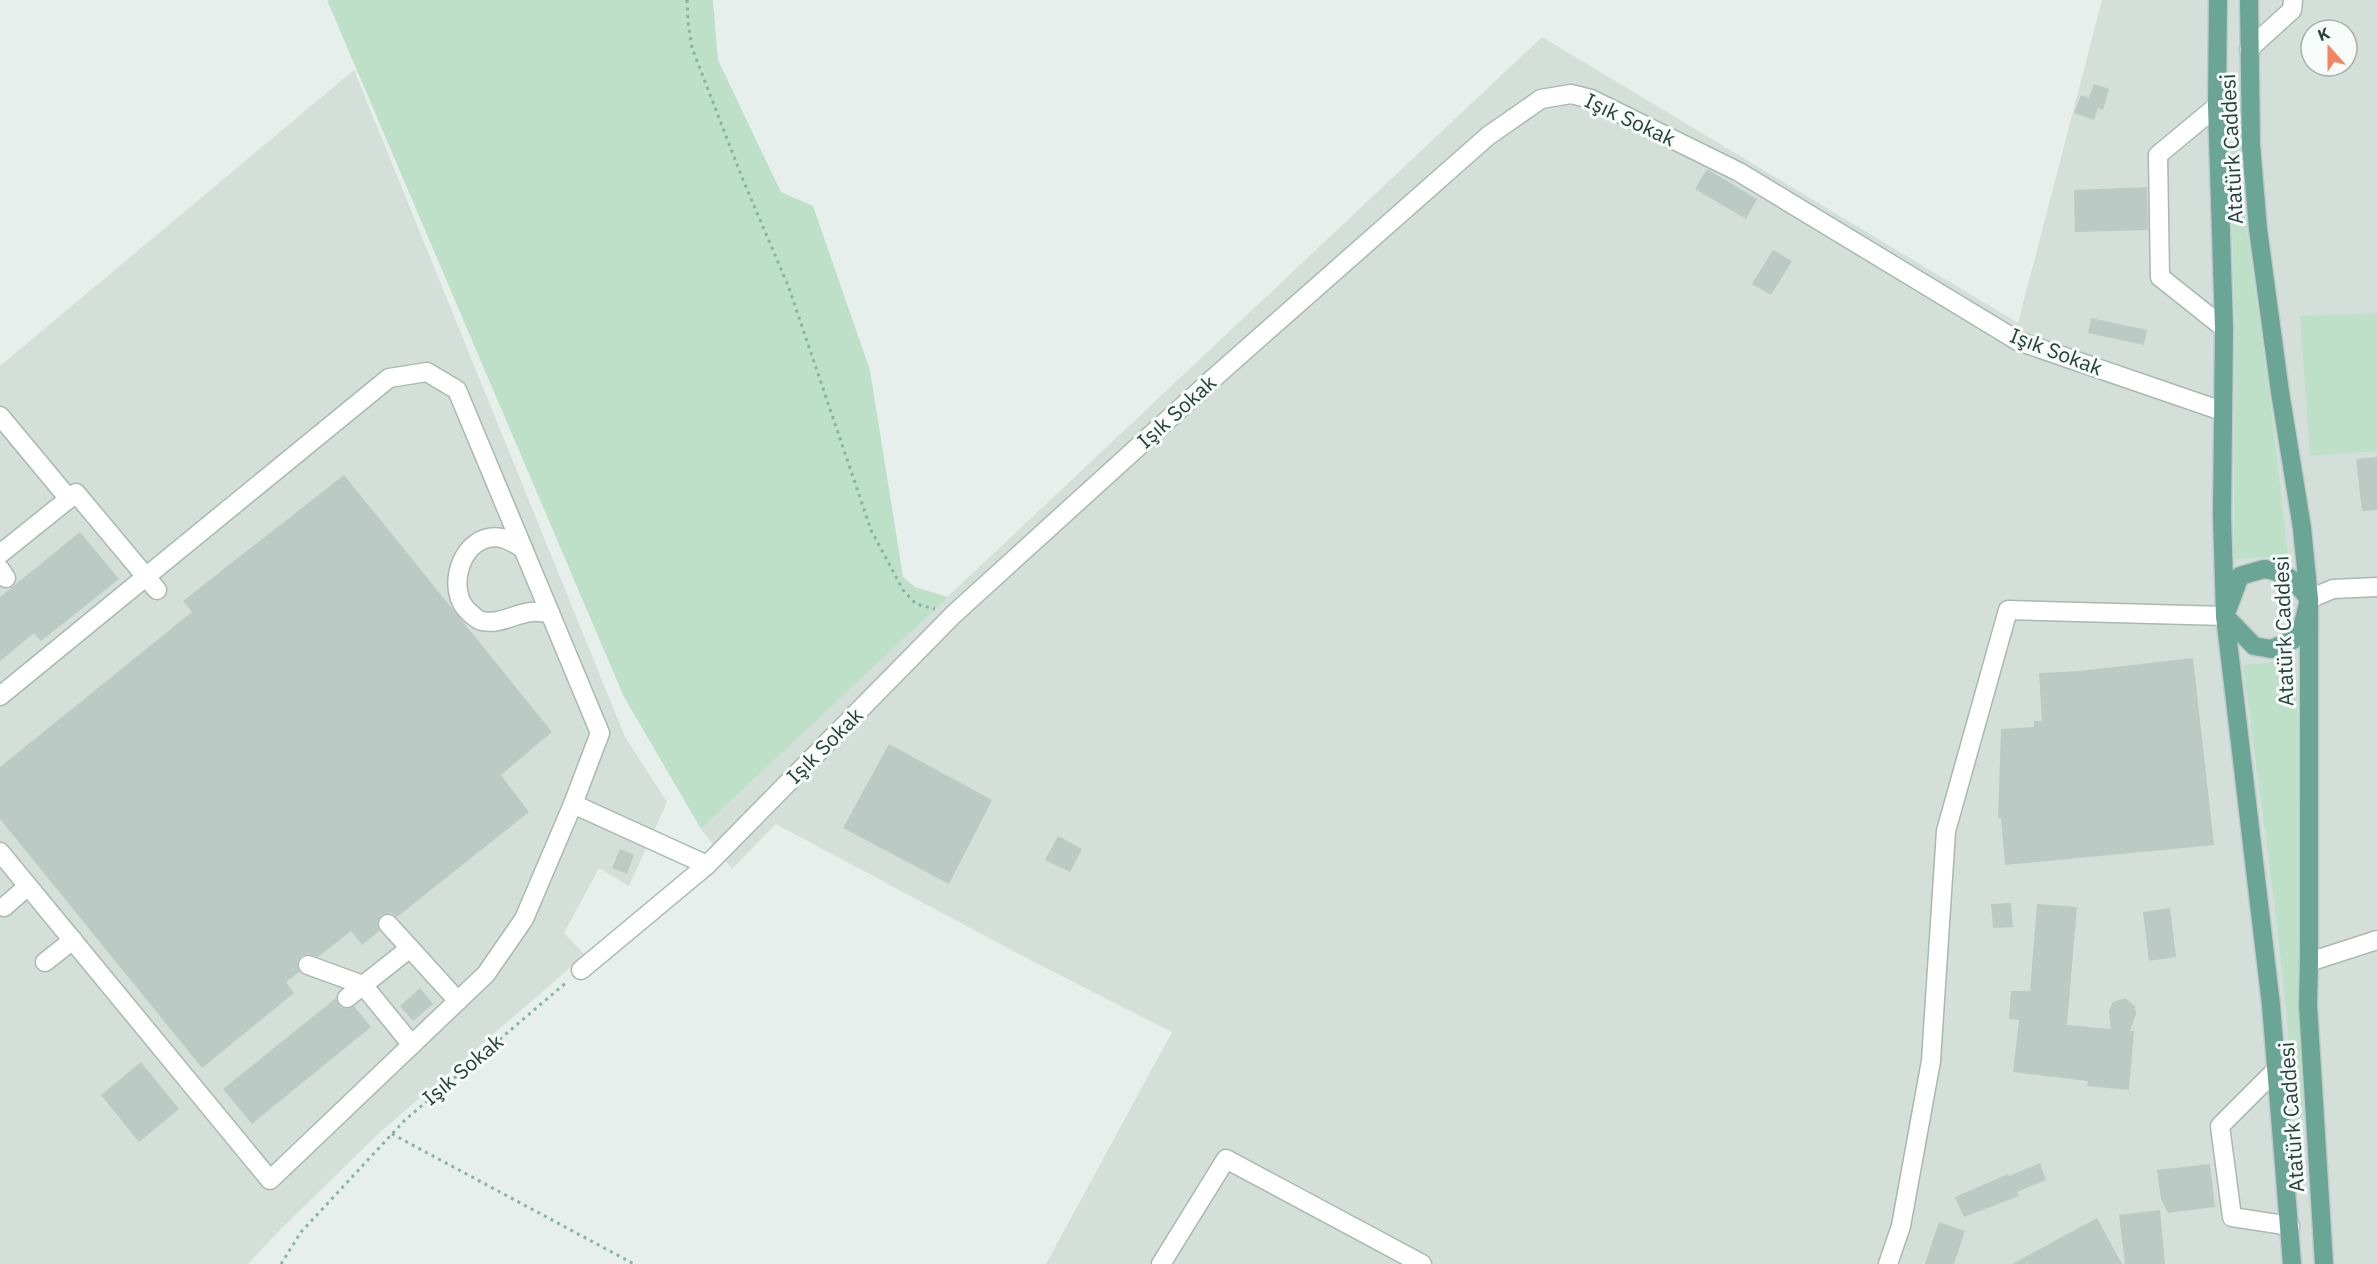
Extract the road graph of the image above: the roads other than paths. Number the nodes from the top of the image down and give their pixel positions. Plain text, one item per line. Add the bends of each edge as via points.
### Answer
1 (2217, 0) edge
2 (2249, 0) edge
3 (2293, 0) edge
4 (2249, 49) junction
5 (2217, 106) junction
6 (2224, 328) junction
7 (2222, 411) junction
8 (0, 416) edge
9 (69, 499) junction
10 (523, 548) junction
11 (0, 554) edge
12 (152, 583) junction
13 (2377, 587) edge
14 (2309, 599) junction
15 (550, 613) junction
16 (2224, 616) junction
17 (0, 696) edge
18 (573, 804) junction
19 (0, 852) edge
20 (707, 865) junction
21 (28, 886) junction
22 (4, 907) dead end
23 (388, 924) dead end
24 (73, 940) junction
25 (2377, 940) edge
26 (410, 948) junction
27 (45, 962) dead end
28 (2309, 962) junction
29 (308, 965) dead end
30 (581, 970) road end
31 (363, 985) junction
32 (348, 998) dead end
33 (458, 1001) junction
34 (412, 1045) junction
35 (2275, 1071) junction
36 (2289, 1226) junction
37 (1167, 1262) edge
38 (1422, 1264) edge
39 (1888, 1264) edge
40 (2292, 1264) edge
41 (2324, 1264) edge

1 - 5 main road, Atatürk Caddesi
2 - 4 main road, Atatürk Caddesi
3 - 4 street via 2292,10
4 - 14 main road, Atatürk Caddesi via 2251,145 2259,229
5 - 6 main road, Atatürk Caddesi
5 - 6 street via 2158,155 2160,277
6 - 7 main road, Atatürk Caddesi
7 - 16 main road, Atatürk Caddesi
7 - 20 street, Işık Sokak via 2018,341 1739,172 1591,99 1570,93 1541,99 1488,136 954,614
8 - 9 street
9 - 11 street
9 - 12 street via 76,493
10 - 12 street via 457,390 427,372 389,378
10 - 15 street
10 - 15 street via 502,538 477,543 460,566 458,596 464,608 479,621 494,622 531,612
12 - 17 street
13 - 14 street via 2333,589
14 - 16 main road via 2283,572 2264,568 2240,576
14 - 16 main road via 2294,640 2271,649 2254,646
14 - 28 main road, Atatürk Caddesi
15 - 18 street via 600,733
16 - 35 main road, Atatürk Caddesi via 2271,1005
16 - 39 street via 2008,610 1946,831 1932,1061 1901,1226
18 - 20 street
18 - 33 street via 524,919 486,974
19 - 21 street
20 - 30 street, Işık Sokak
21 - 22 street
21 - 24 street
23 - 26 street
24 - 27 street
24 - 34 street via 270,1180
25 - 28 street
26 - 31 street
26 - 33 street
28 - 41 main road, Atatürk Caddesi via 2308,1005
29 - 31 street
31 - 32 street
31 - 34 street
33 - 34 street
35 - 36 main road, Atatürk Caddesi
35 - 36 street via 2220,1126 2232,1217
36 - 40 main road, Atatürk Caddesi
37 - 38 street via 1226,1159

